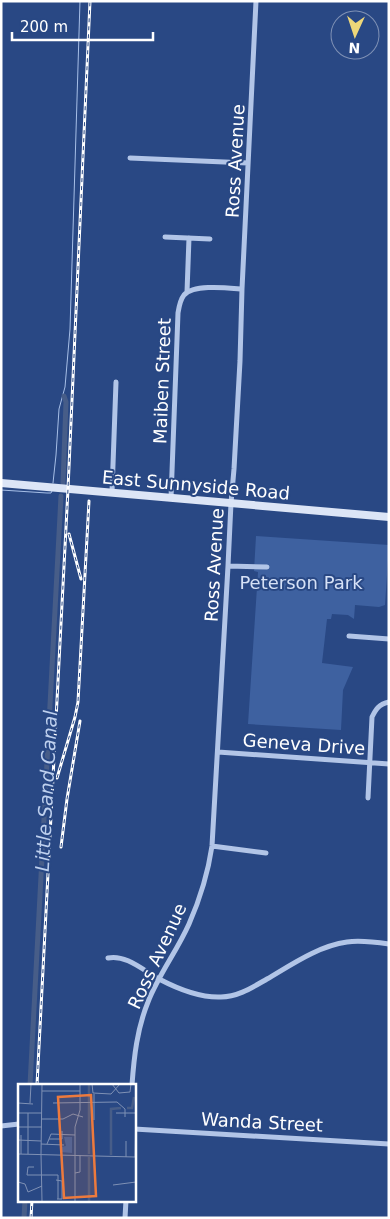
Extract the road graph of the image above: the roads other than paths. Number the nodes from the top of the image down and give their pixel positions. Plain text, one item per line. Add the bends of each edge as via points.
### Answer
1 (256, 1) edge
2 (130, 158) dead end
3 (248, 163) junction
4 (165, 237) dead end
5 (189, 238) junction
6 (210, 239) dead end
7 (242, 289) junction
8 (187, 292) junction
9 (116, 382) dead end
10 (1, 483) edge
11 (112, 492) junction
12 (171, 498) junction
13 (230, 503) junction
14 (389, 517) edge
15 (228, 566) junction
16 (267, 568) dead end
17 (348, 636) dead end
18 (389, 639) edge
19 (389, 702) edge
20 (218, 752) junction
21 (370, 762) junction
22 (389, 764) edge
23 (368, 798) dead end
24 (212, 846) junction
25 (266, 853) dead end
26 (389, 944) edge
27 (108, 958) dead end
28 (159, 979) junction
29 (132, 1084) edge
30 (18, 1124) edge
31 (1, 1126) edge
32 (135, 1129) edge
33 (389, 1144) edge
34 (126, 1202) edge
35 (125, 1218) edge

1 - 3 street, Ross Avenue
2 - 3 street
3 - 7 street, Ross Avenue
4 - 5 street
5 - 6 street
5 - 8 street, Maiben Street
7 - 8 street via 198,288
7 - 13 street, Ross Avenue
8 - 12 street, Maiben Street via 178,313
9 - 11 street
10 - 11 main road, East Sunnyside Road
11 - 12 main road, East Sunnyside Road
12 - 13 main road, East Sunnyside Road
13 - 14 main road, East Sunnyside Road
13 - 15 street, Ross Avenue
15 - 16 street
15 - 20 street, Ross Avenue
17 - 18 street
19 - 21 street via 376,708 372,718
20 - 21 street, Geneva Drive
20 - 24 street, Ross Avenue
21 - 22 street, Geneva Drive
21 - 23 street
24 - 25 street
24 - 28 street, Ross Avenue via 208,870 189,924
26 - 28 street via 345,942 334,945 230,997 204,997
27 - 28 street via 123,958
28 - 29 street, Ross Avenue via 141,1022
30 - 31 street
32 - 33 street, Wanda Street
34 - 35 street

